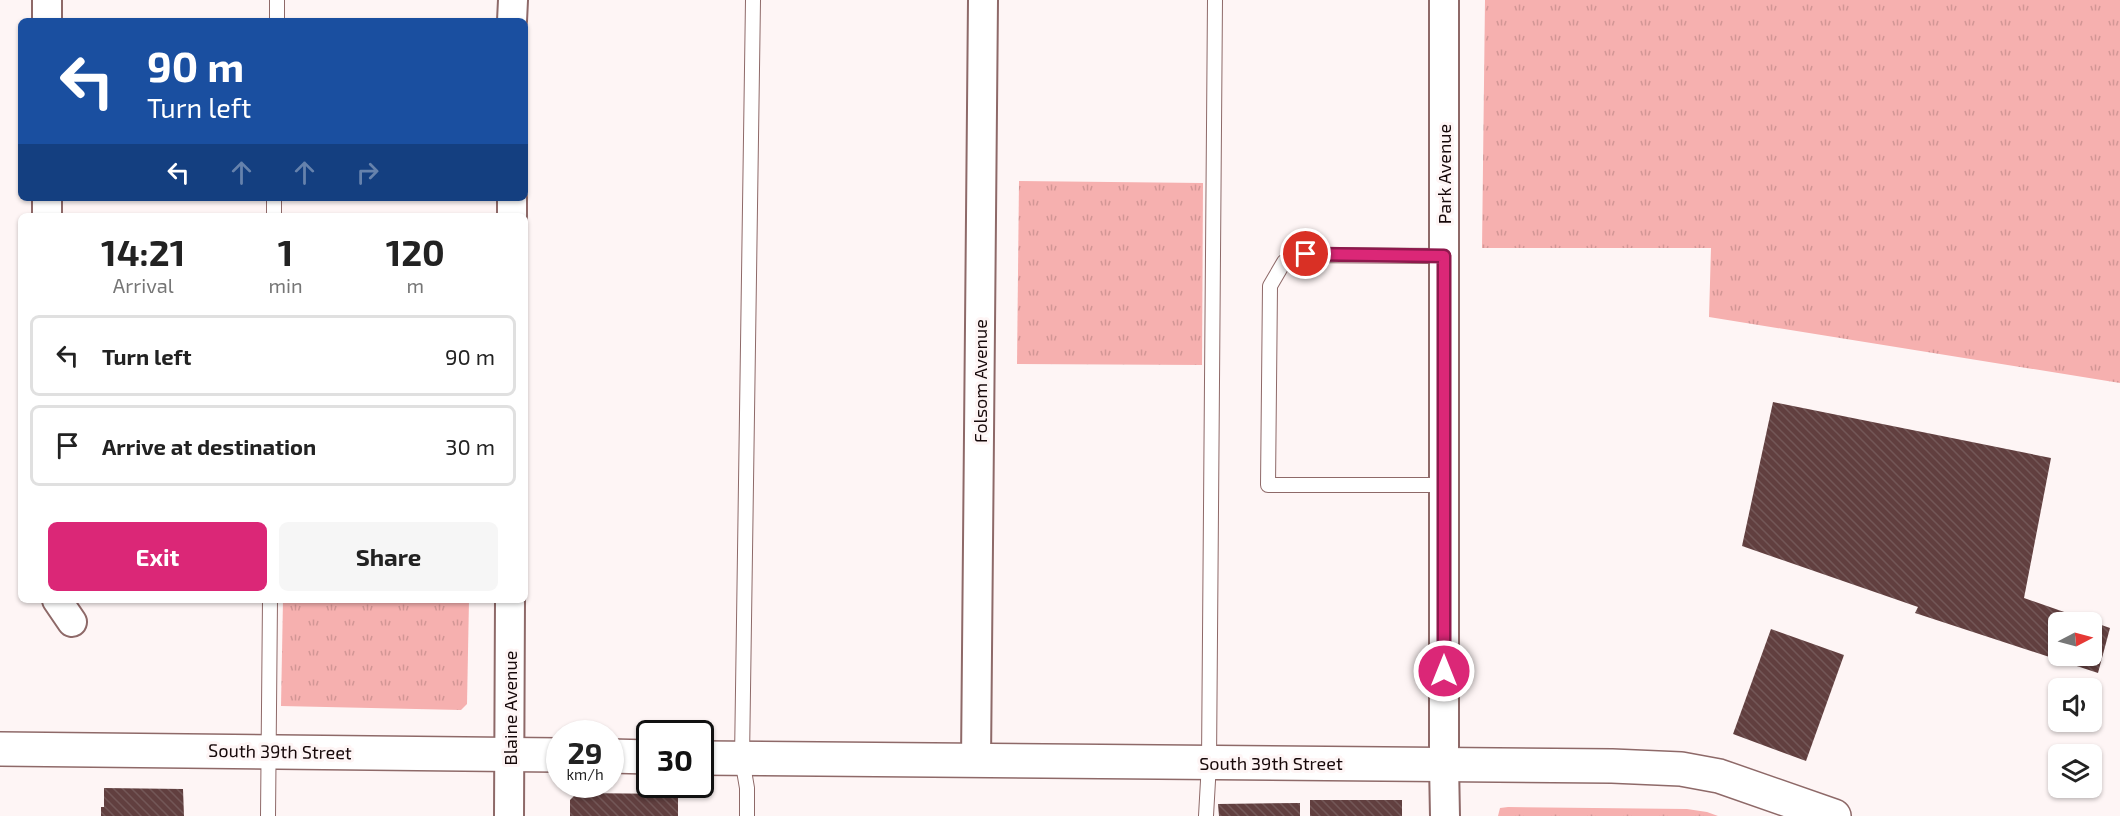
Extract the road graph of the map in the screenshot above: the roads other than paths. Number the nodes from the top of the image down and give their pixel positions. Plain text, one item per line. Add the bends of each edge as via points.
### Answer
1 (48, 0) edge
2 (277, 0) edge
3 (513, 0) edge
4 (753, 0) edge
5 (983, 0) edge
6 (1215, 0) edge
7 (1444, 0) edge
8 (47, 18) edge
9 (276, 18) edge
10 (513, 18) edge
11 (1444, 256) junction
12 (1444, 485) junction
13 (270, 603) edge
14 (510, 603) edge
15 (0, 748) edge
16 (268, 752) junction
17 (509, 754) junction
18 (546, 755) edge
19 (714, 758) edge
20 (742, 759) junction
21 (976, 761) junction
22 (1209, 763) junction
23 (1444, 764) junction
24 (268, 816) edge
25 (508, 816) edge
26 (747, 816) edge
27 (1206, 816) edge
28 (1445, 816) edge
29 (1834, 816) edge

1 - 8 street
2 - 9 lane
3 - 10 street
4 - 20 lane
5 - 21 street, Folsom Avenue
6 - 22 lane
7 - 11 street, Park Avenue
11 - 12 street, Park Avenue
11 - 12 lane via 1306,254 1284,262 1270,286 1268,485
12 - 23 street, Park Avenue
13 - 16 lane
14 - 17 street, Blaine Avenue
15 - 16 street, South 39th Street
16 - 17 street, South 39th Street
16 - 24 lane
17 - 18 street, South 39th Street
17 - 25 street, Blaine Avenue
19 - 20 street, South 39th Street
20 - 21 street, South 39th Street
20 - 26 lane
21 - 22 street, South 39th Street
22 - 23 street, South 39th Street
22 - 27 lane
23 - 28 street, Park Avenue
23 - 29 street, South 39th Street via 1680,769 1719,776

